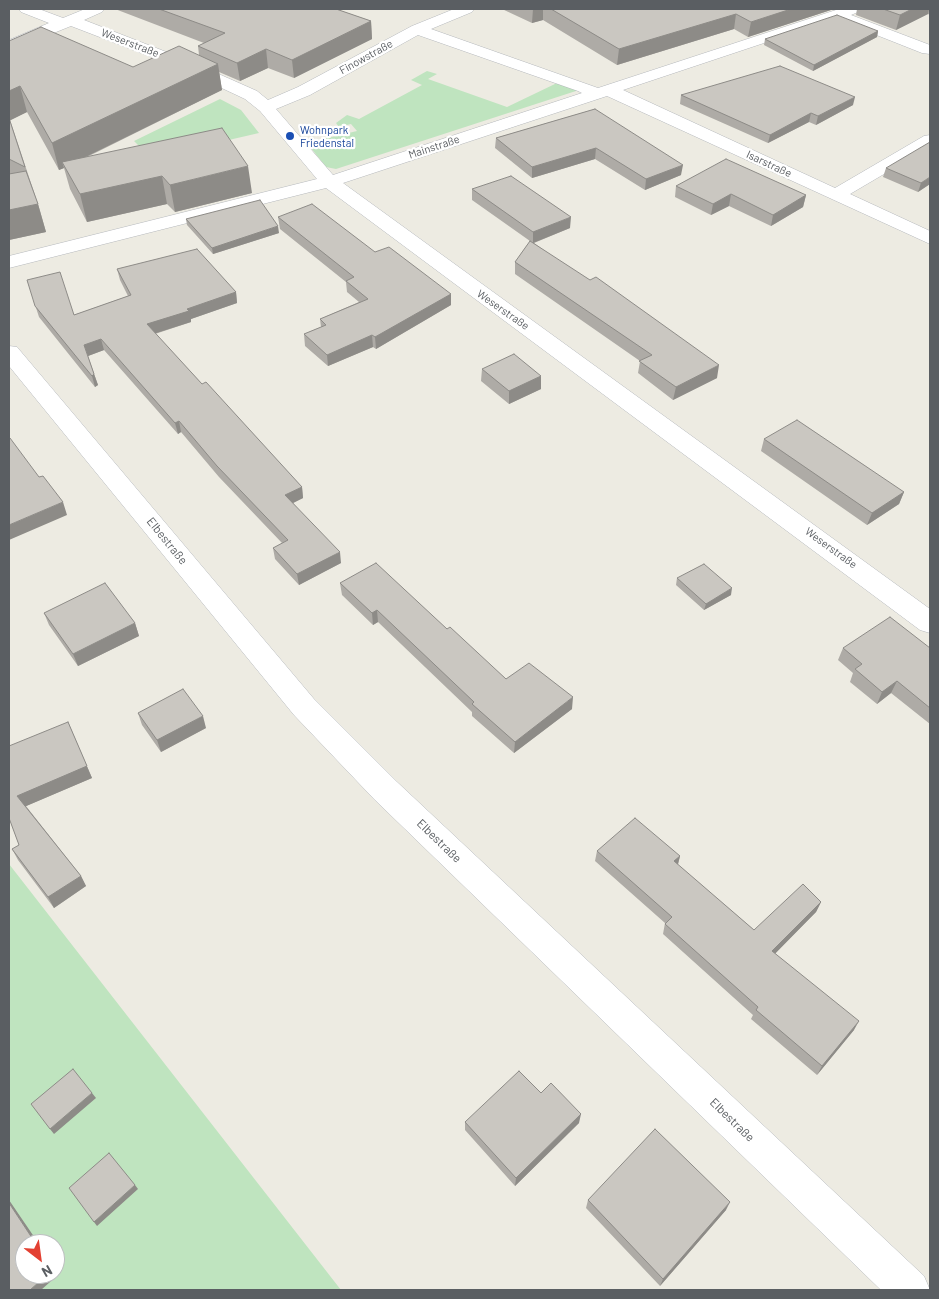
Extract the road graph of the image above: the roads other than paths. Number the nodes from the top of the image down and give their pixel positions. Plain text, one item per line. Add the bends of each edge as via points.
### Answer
1 (26, 9) edge
2 (97, 9) edge
3 (467, 9) edge
4 (853, 9) edge
5 (836, 14) junction
6 (66, 22) junction
7 (417, 29) junction
8 (9, 46) edge
9 (928, 50) dead end
10 (603, 92) junction
11 (266, 107) junction
12 (930, 140) edge
13 (329, 182) junction
14 (836, 195) junction
15 (930, 238) edge
16 (9, 262) edge
17 (9, 352) edge
18 (930, 623) edge
19 (910, 1290) edge

1 - 6 street, Weserstraße
2 - 6 street
3 - 7 street, Finowstraße
4 - 5 street, Mainstraße
5 - 9 street
5 - 10 street, Mainstraße
6 - 8 street
6 - 11 street, Weserstraße via 238,88
7 - 10 street, Isarstraße
7 - 11 street, Finowstraße via 304,91
10 - 13 street, Mainstraße
10 - 14 street, Isarstraße
11 - 13 street, Weserstraße
12 - 14 street
13 - 16 street, Mainstraße
13 - 18 street, Weserstraße
14 - 15 street, Isarstraße
17 - 19 street, Elbestraße via 304,707 393,797

